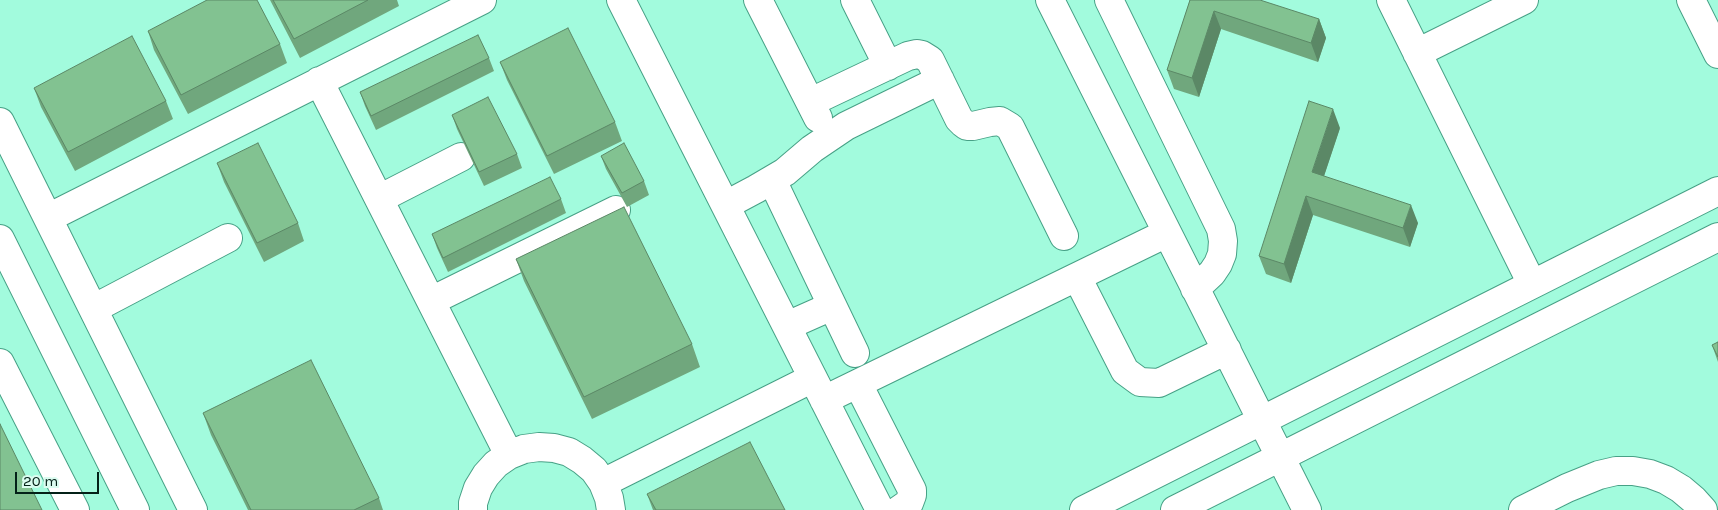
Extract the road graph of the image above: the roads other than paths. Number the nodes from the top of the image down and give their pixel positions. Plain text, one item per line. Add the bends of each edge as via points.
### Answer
1 (482, 0) edge
2 (622, 0) edge
3 (758, 0) edge
4 (855, 0) edge
5 (1050, 0) edge
6 (1109, 0) edge
7 (1391, 0) edge
8 (1524, 0) edge
9 (1691, 0) edge
10 (1417, 53) junction
11 (1718, 54) edge
12 (888, 66) junction
13 (940, 80) junction
14 (319, 81) junction
15 (810, 102) junction
16 (0, 122) edge
17 (828, 137) junction
18 (461, 157) dead end
19 (772, 180) junction
20 (1718, 191) edge
21 (379, 199) junction
22 (726, 205) junction
23 (616, 210) edge
24 (48, 218) junction
25 (1167, 233) junction
26 (1064, 236) dead end
27 (1718, 236) edge
28 (228, 238) dead end
29 (0, 239) edge
30 (1077, 277) junction
31 (1532, 284) junction
32 (1195, 288) junction
33 (431, 301) junction
34 (832, 306) junction
35 (93, 309) junction
36 (787, 326) junction
37 (1227, 350) junction
38 (855, 353) dead end
39 (0, 363) edge
40 (858, 384) junction
41 (819, 389) junction
42 (1262, 420) junction
43 (509, 455) junction
44 (1280, 457) junction
45 (603, 483) junction
46 (75, 510) edge
47 (135, 510) edge
48 (193, 510) edge
49 (473, 510) edge
50 (611, 510) edge
51 (880, 510) edge
52 (899, 510) edge
53 (1084, 510) edge
54 (1175, 510) edge
55 (1307, 510) edge
56 (1523, 510) edge
57 (1703, 510) edge

1 - 14 street
2 - 22 street
3 - 15 street
4 - 12 street
5 - 25 street
6 - 32 street via 1221,229 1224,241 1218,264
7 - 10 street
8 - 10 street
9 - 11 street
10 - 31 street
12 - 13 street via 912,55 922,55 930,60
12 - 15 street
13 - 17 street
13 - 26 street via 963,123 973,126 1000,121 1010,127
14 - 21 street
14 - 24 street
15 - 17 street
16 - 24 street
17 - 19 street
18 - 21 street
19 - 22 street
19 - 34 street
20 - 31 street
21 - 33 street
22 - 36 street
23 - 33 street
24 - 35 street
25 - 30 street
25 - 32 street
27 - 44 street
28 - 35 street
29 - 47 street
30 - 37 street via 1124,371 1140,382 1159,383
30 - 40 street
31 - 42 street
32 - 37 street
33 - 43 street
34 - 36 street
34 - 38 street
35 - 48 street
36 - 41 street
37 - 42 street
39 - 46 street
40 - 41 street
40 - 52 street via 912,490 909,503
41 - 45 street
41 - 51 street
42 - 44 street
42 - 53 street
43 - 45 street via 539,447 569,452 594,470
43 - 49 street via 486,475 478,488
44 - 54 street
44 - 55 street
45 - 50 street
56 - 57 street via 1599,475 1633,471 1666,480

